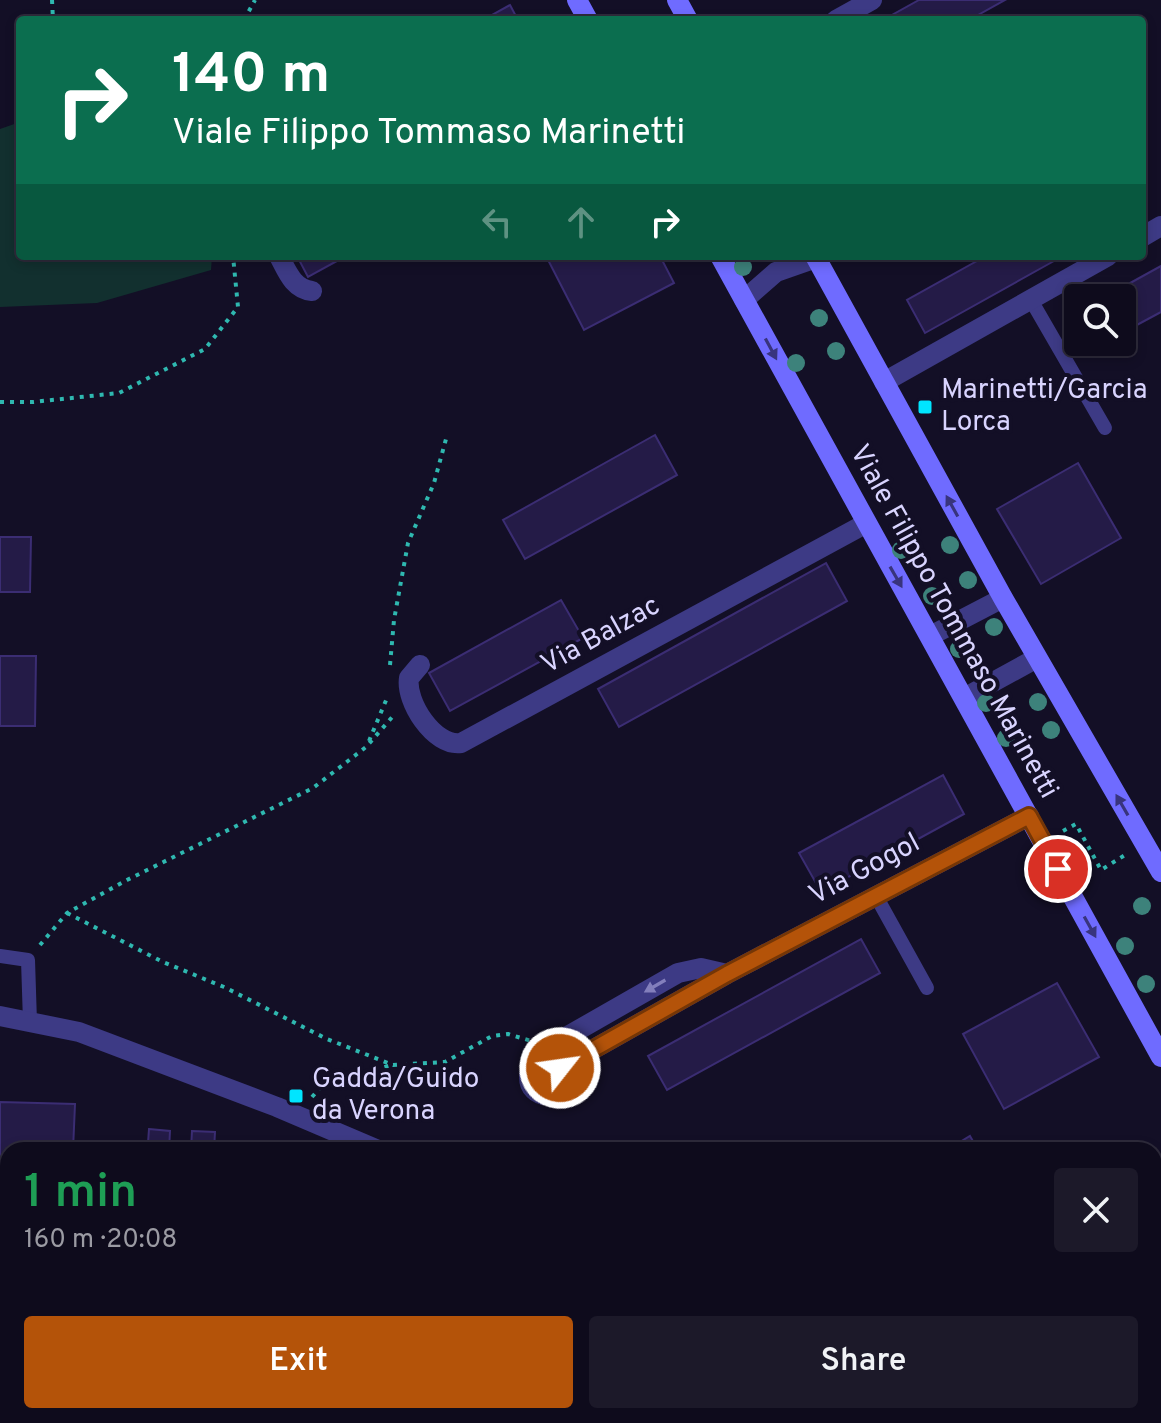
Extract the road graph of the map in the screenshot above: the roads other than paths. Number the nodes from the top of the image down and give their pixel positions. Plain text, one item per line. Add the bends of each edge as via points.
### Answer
1 (872, 0) edge
2 (843, 16) edge
3 (281, 260) edge
4 (722, 260) edge
5 (808, 260) edge
6 (818, 260) edge
7 (1101, 260) edge
8 (312, 291) dead end
9 (744, 300) junction
10 (1031, 300) junction
11 (884, 382) junction
12 (1105, 428) dead end
13 (865, 524) junction
14 (1003, 598) junction
15 (930, 636) junction
16 (1037, 658) junction
17 (420, 665) dead end
18 (964, 698) junction
19 (1029, 816) junction
20 (1160, 868) edge
21 (876, 896) junction
22 (0, 956) edge
23 (927, 988) dead end
24 (0, 1016) edge
25 (30, 1022) junction
26 (1161, 1057) edge
27 (559, 1058) road end
28 (359, 1142) edge

1 - 2 street
3 - 8 street via 295,283
4 - 9 street, Viale Filippo Tommaso Marinetti
5 - 9 street via 776,272
6 - 11 street, Viale Filippo Tommaso Marinetti
7 - 10 street
9 -> 13 street, Viale Filippo Tommaso Marinetti
10 - 11 street
10 - 12 lane
14 -> 11 street, Viale Filippo Tommaso Marinetti
13 -> 15 street, Viale Filippo Tommaso Marinetti
13 - 17 street, Via Balzac via 469,741 446,743 436,736 410,694 409,678
14 - 15 street
14 - 16 street, Viale Filippo Tommaso Marinetti
15 - 18 street, Viale Filippo Tommaso Marinetti
16 - 18 street
20 -> 16 street, Viale Filippo Tommaso Marinetti
18 - 19 street, Viale Filippo Tommaso Marinetti
19 - 21 street, Via Gogol
19 -> 26 street, Viale Filippo Tommaso Marinetti
21 - 23 lane
21 - 27 street, Via Gogol via 727,974 709,968 678,973 566,1037
22 - 25 lane via 28,960
24 - 25 street
25 - 28 street via 79,1032

